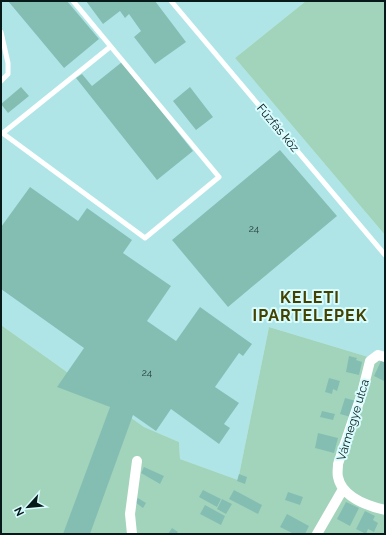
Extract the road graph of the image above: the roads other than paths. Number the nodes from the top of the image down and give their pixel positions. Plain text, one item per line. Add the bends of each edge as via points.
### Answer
1 (73, 1) edge
2 (171, 1) edge
3 (1, 32) edge
4 (110, 47) junction
5 (1, 81) edge
6 (2, 132) edge
7 (385, 255) edge
8 (385, 357) edge
9 (137, 461) dead end
10 (343, 489) junction
11 (385, 510) edge
12 (132, 534) edge
13 (317, 534) edge

1 - 4 lane
2 - 7 lane, Fűzfás köz
3 - 5 lane via 8,74
4 - 6 lane
4 - 6 lane via 219,177 145,238
8 - 10 street, Vármegye utca via 378,355 370,361 338,464 338,477
9 - 12 street via 130,514
10 - 11 street via 368,506
10 - 13 street

